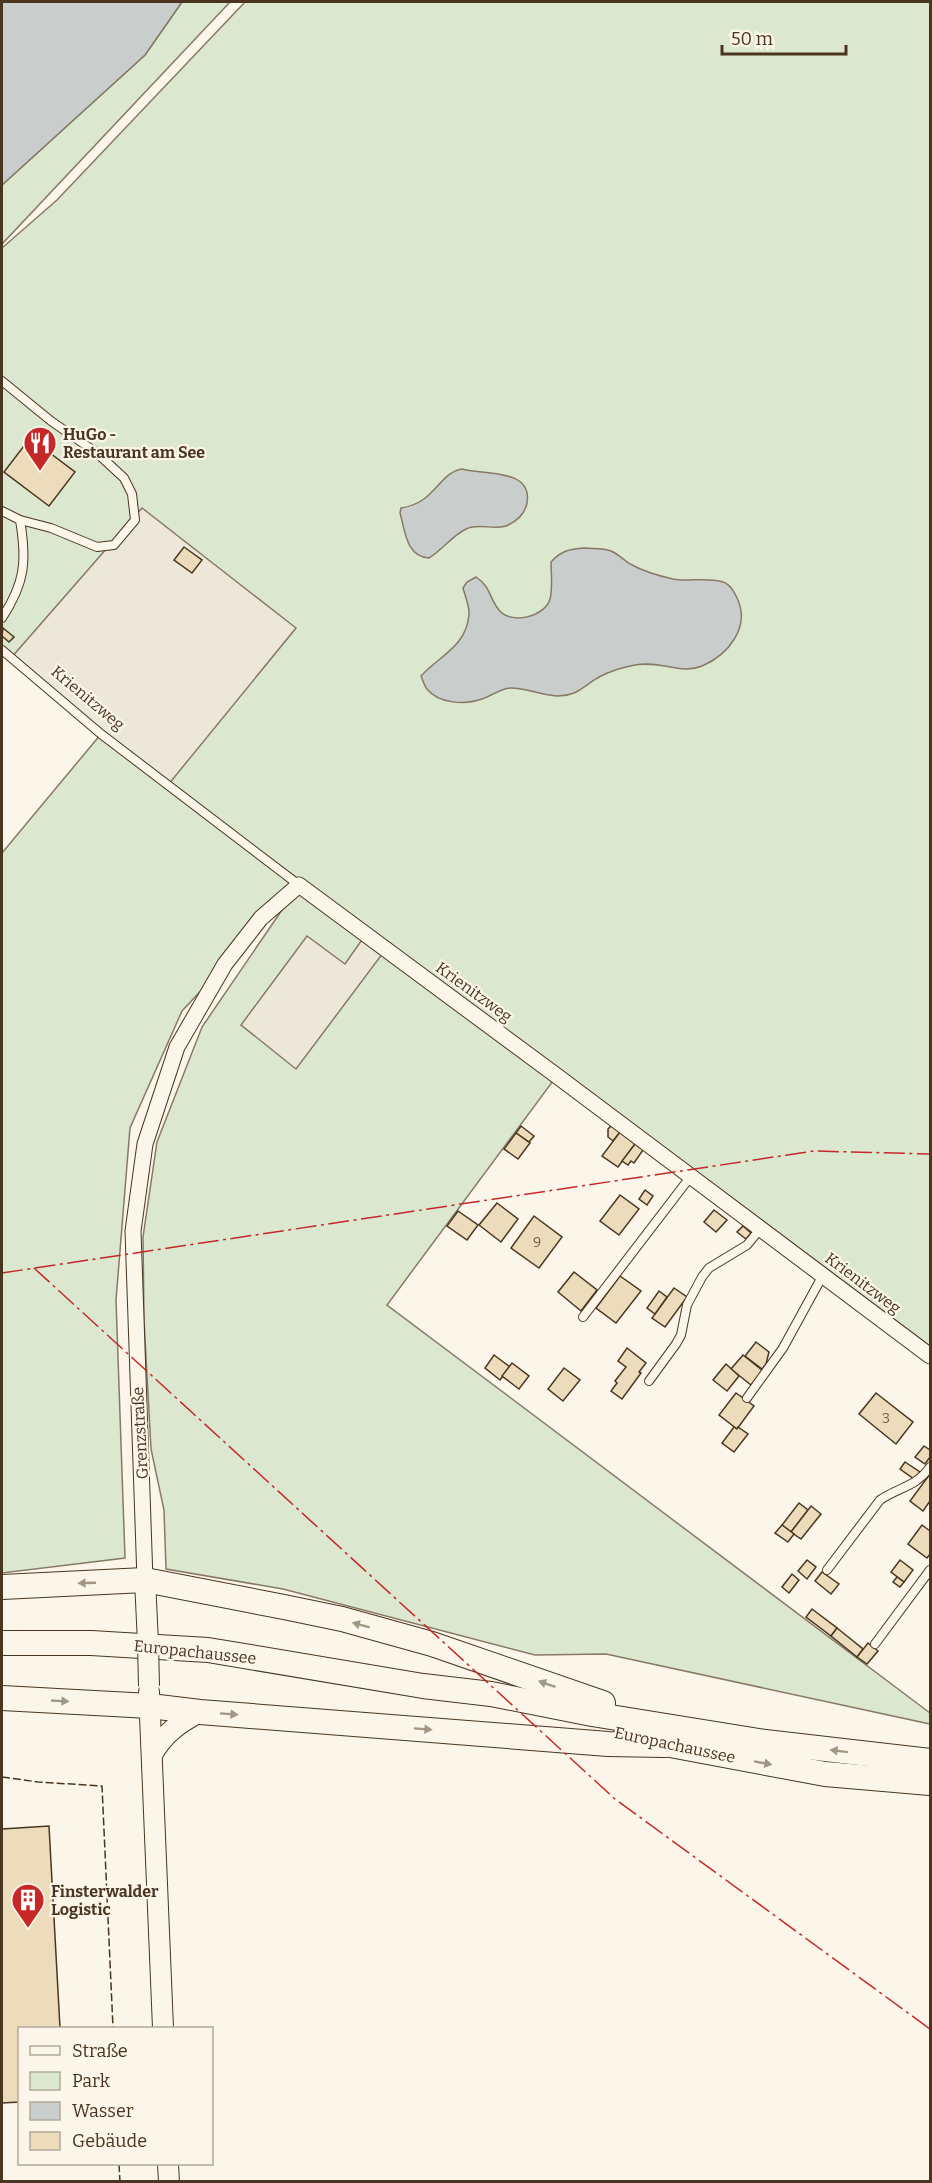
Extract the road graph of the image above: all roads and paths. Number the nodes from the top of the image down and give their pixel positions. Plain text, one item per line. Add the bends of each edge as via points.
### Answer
1 (2, 381) edge
2 (2, 512) edge
3 (20, 520) junction
4 (2, 618) edge
5 (2, 650) edge
6 (299, 885) junction
7 (691, 1176) junction
8 (761, 1228) junction
9 (824, 1275) junction
10 (583, 1317) dead end
11 (930, 1356) edge
12 (649, 1381) dead end
13 (747, 1398) dead end
14 (930, 1467) edge
15 (827, 1570) dead end
16 (930, 1570) edge
17 (145, 1580) junction
18 (2, 1587) edge
19 (2, 1643) edge
20 (875, 1644) dead end
21 (149, 1696) junction
22 (2, 1698) edge
23 (200, 1712) junction
24 (662, 1735) junction
25 (152, 1755) junction
26 (930, 1761) edge
27 (930, 1783) edge
28 (163, 2027) edge
29 (168, 2165) edge
30 (169, 2181) edge

1 - 3 lane via 124,478 132,494 135,520 114,545 97,547
2 - 3 lane
3 - 4 lane via 24,547 22,577
5 - 6 lane, Krienitzweg via 101,734
6 - 7 street, Krienitzweg
6 - 17 street, Grenzstraße via 261,918 225,964 177,1047 145,1144 133,1231
7 - 8 street, Krienitzweg
7 - 10 lane
8 - 9 street, Krienitzweg
8 - 12 lane via 747,1245 709,1268 702,1277 687,1305 676,1344
9 - 11 street, Krienitzweg
9 - 13 lane via 783,1348
14 - 15 lane via 921,1479 880,1500
16 - 20 lane
17 -> 18 main road
17 - 21 street, Grenzstraße, bridge
24 -> 17 main road via 594,1700 432,1644 342,1619
19 - 24 main road, Europachaussee via 91,1643 208,1650 423,1686 489,1706
22 -> 21 main road
21 - 23 main road
21 - 25 street, Grenzstraße
23 -> 24 main road via 608,1744
23 - 25 street via 168,1732
26 -> 24 main road, Europachaussee
24 -> 27 main road, Europachaussee via 825,1774
25 - 28 street, Grenzstraße
29 - 30 street

